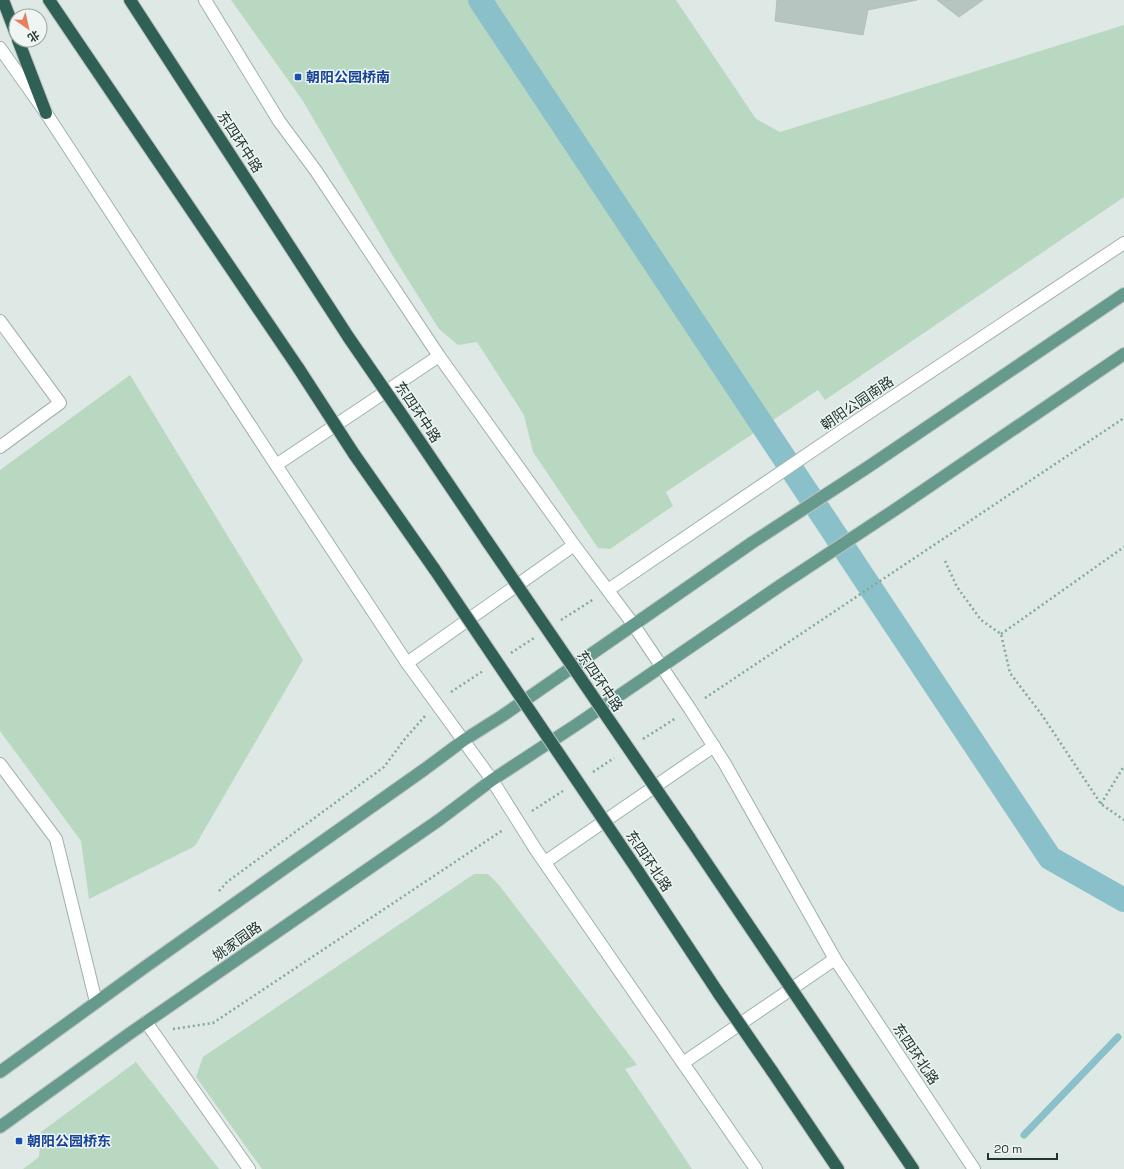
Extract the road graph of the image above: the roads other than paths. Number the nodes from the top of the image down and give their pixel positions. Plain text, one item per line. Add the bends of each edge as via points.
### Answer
1 (3, 0) edge
2 (49, 0) edge
3 (130, 0) edge
4 (205, 0) edge
5 (8, 13) edge
6 (0, 48) edge
7 (21, 48) edge
8 (46, 113) junction
9 (1124, 243) edge
10 (1124, 294) edge
11 (0, 322) edge
12 (1124, 354) edge
13 (439, 356) junction
14 (0, 447) edge
15 (276, 465) junction
16 (574, 545) junction
17 (608, 590) junction
18 (633, 624) junction
19 (407, 663) junction
20 (661, 666) junction
21 (464, 740) junction
22 (714, 746) junction
23 (0, 764) edge
24 (492, 780) junction
25 (545, 862) junction
26 (835, 959) junction
27 (96, 1002) junction
28 (149, 1027) junction
29 (683, 1063) junction
30 (0, 1072) edge
31 (0, 1127) edge
32 (249, 1169) edge
33 (756, 1169) edge
34 (838, 1169) edge
35 (913, 1169) edge
36 (974, 1169) edge

1 - 5 highway
2 - 34 highway, 东四环北路, bridge
3 - 35 highway, 东四环中路, bridge via 349,338
4 - 13 street via 279,121 316,171
6 - 8 street
7 - 8 highway
8 - 15 street
9 - 17 street, 朝阳公园南路
10 - 18 main road
11 - 14 street via 60,404
12 - 20 main road
13 - 15 street
13 - 16 street
15 - 19 street
16 - 17 street
16 - 19 street
17 - 18 street, 东四环北路
18 - 20 street, 东四环北路
18 - 21 main road
19 - 21 street
20 - 22 street, 东四环北路
20 - 24 main road, 姚家园路
21 - 24 street
21 - 27 main road
22 - 25 street
22 - 26 street, 东四环北路
23 - 27 street via 56,839
24 - 25 street
24 - 28 main road, 姚家园路
25 - 29 street
26 - 29 street
26 - 36 street, 东四环北路
27 - 30 main road
28 - 31 main road, 姚家园路
28 - 32 street
29 - 33 street

